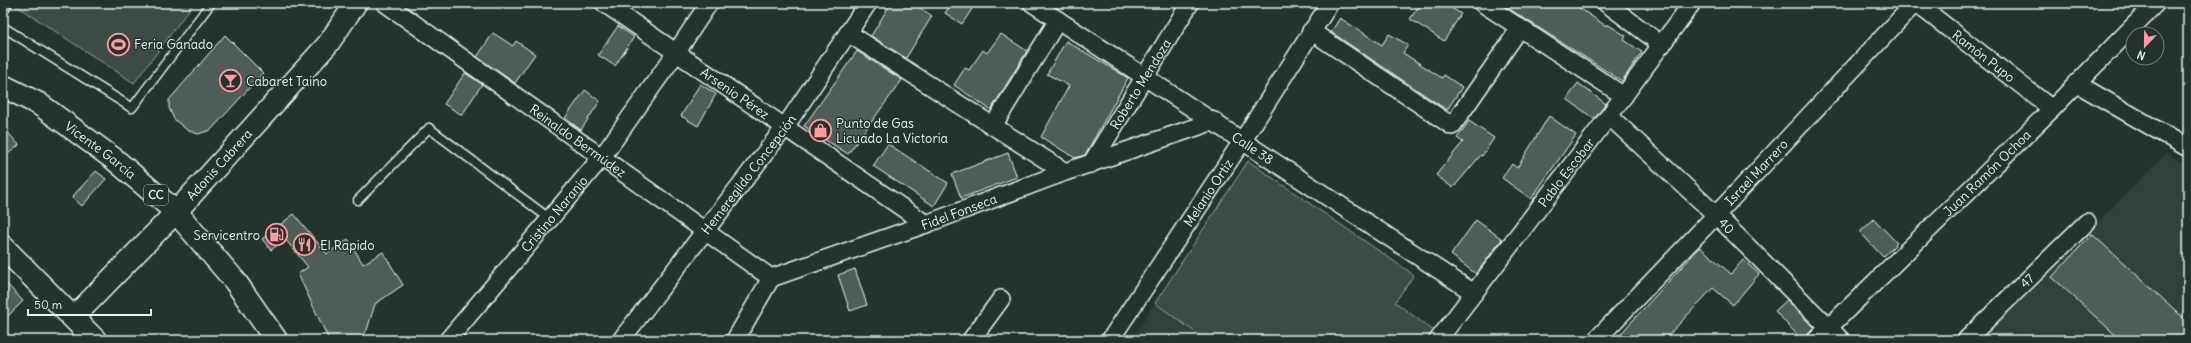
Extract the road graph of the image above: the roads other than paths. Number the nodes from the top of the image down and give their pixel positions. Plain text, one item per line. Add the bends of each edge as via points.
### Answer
1 (8, 3) edge
2 (211, 3) edge
3 (356, 3) edge
4 (385, 3) edge
5 (604, 3) edge
6 (709, 3) edge
7 (868, 3) edge
8 (1190, 3) edge
9 (1330, 3) edge
10 (1482, 3) edge
11 (1606, 3) edge
12 (1692, 3) edge
13 (1916, 3) edge
14 (2156, 3) edge
15 (1037, 4) edge
16 (3, 12) edge
17 (1058, 20) junction
18 (3, 27) edge
19 (1520, 28) junction
20 (1312, 31) junction
21 (848, 33) junction
22 (1662, 45) junction
23 (676, 53) junction
24 (1144, 77) junction
25 (2076, 83) junction
26 (3, 86) edge
27 (1624, 96) junction
28 (2052, 110) junction
29 (1609, 116) junction
30 (1214, 121) junction
31 (993, 126) junction
32 (786, 128) junction
33 (1243, 140) junction
34 (2188, 148) edge
35 (602, 157) junction
36 (1091, 164) junction
37 (1064, 172) junction
38 (358, 200) dead end
39 (176, 212) junction
40 (1716, 215) junction
41 (550, 219) junction
42 (2087, 222) dead end
43 (926, 224) junction
44 (706, 232) junction
45 (3, 247) edge
46 (771, 278) junction
47 (1474, 293) junction
48 (1001, 299) dead end
49 (73, 318) junction
50 (1829, 327) junction
51 (96, 340) edge
52 (276, 340) edge
53 (448, 340) edge
54 (621, 340) edge
55 (735, 340) edge
56 (971, 340) edge
57 (1110, 340) edge
58 (1438, 340) edge
59 (1596, 340) edge
60 (1816, 340) edge
61 (1841, 340) edge
62 (1966, 340) edge

1 - 16 lane
2 - 18 lane via 132,108
3 - 39 street, Adonis Cabrera via 328,44
4 - 35 street, Reinaldo Bermúdez
5 - 23 street, Arsenio Pérez
6 - 23 street, Cristino Naranjo
7 - 21 street, Hemeregildo Concepción
8 - 24 street, Roberto Mendoza
9 - 20 street, Melanio Ortiz
10 - 19 street
11 - 22 street
12 - 22 street, Pablo Escobar
13 - 28 street, Ramón Pupo
13 - 40 street, Israel Marrero
14 - 25 street, Juan Ramón Ochoa
15 - 17 street, Calle 38
17 - 24 street, Calle 38
17 - 31 street
19 - 20 street via 1452,126
19 - 27 street
20 - 33 street, Melanio Ortiz
21 - 31 street
21 - 32 street, Hemeregildo Concepción
22 - 27 street, Pablo Escobar
23 - 32 street, Arsenio Pérez
23 - 35 street, Cristino Naranjo
24 - 30 street, Calle 38
24 - 36 street, Roberto Mendoza
25 - 28 street, Juan Ramón Ochoa
25 - 34 street
26 - 39 main road, Vicente García / CC via 39,104 114,159
27 - 29 street, Pablo Escobar
28 - 50 street, Juan Ramón Ochoa
29 - 40 street, 40
29 - 47 street, Pablo Escobar
30 - 33 street, Calle 38
30 - 36 street, Fidel Fonseca
31 - 37 street
32 - 43 street, Arsenio Pérez
32 - 44 street, Hemeregildo Concepción
33 - 47 street, Calle 38
33 - 57 street, Melanio Ortiz
35 - 41 street, Cristino Naranjo
35 - 44 street, Reinaldo Bermúdez
36 - 37 street, Fidel Fonseca
37 - 43 street, Fidel Fonseca
38 - 41 lane via 429,128
39 - 49 street, Adonis Cabrera
39 - 52 main road, Vicente García / CC via 235,281
40 - 50 street, 40
40 - 59 street, Israel Marrero
41 - 53 street, Cristino Naranjo
42 - 62 street, 47
43 - 46 street, Fidel Fonseca
44 - 46 street, Reinaldo Bermúdez
44 - 54 street, Hemeregildo Concepción
45 - 49 main road
46 - 55 street
47 - 58 street, Pablo Escobar
48 - 56 street
49 - 51 main road
50 - 60 street, Juan Ramón Ochoa
50 - 61 street, 40

